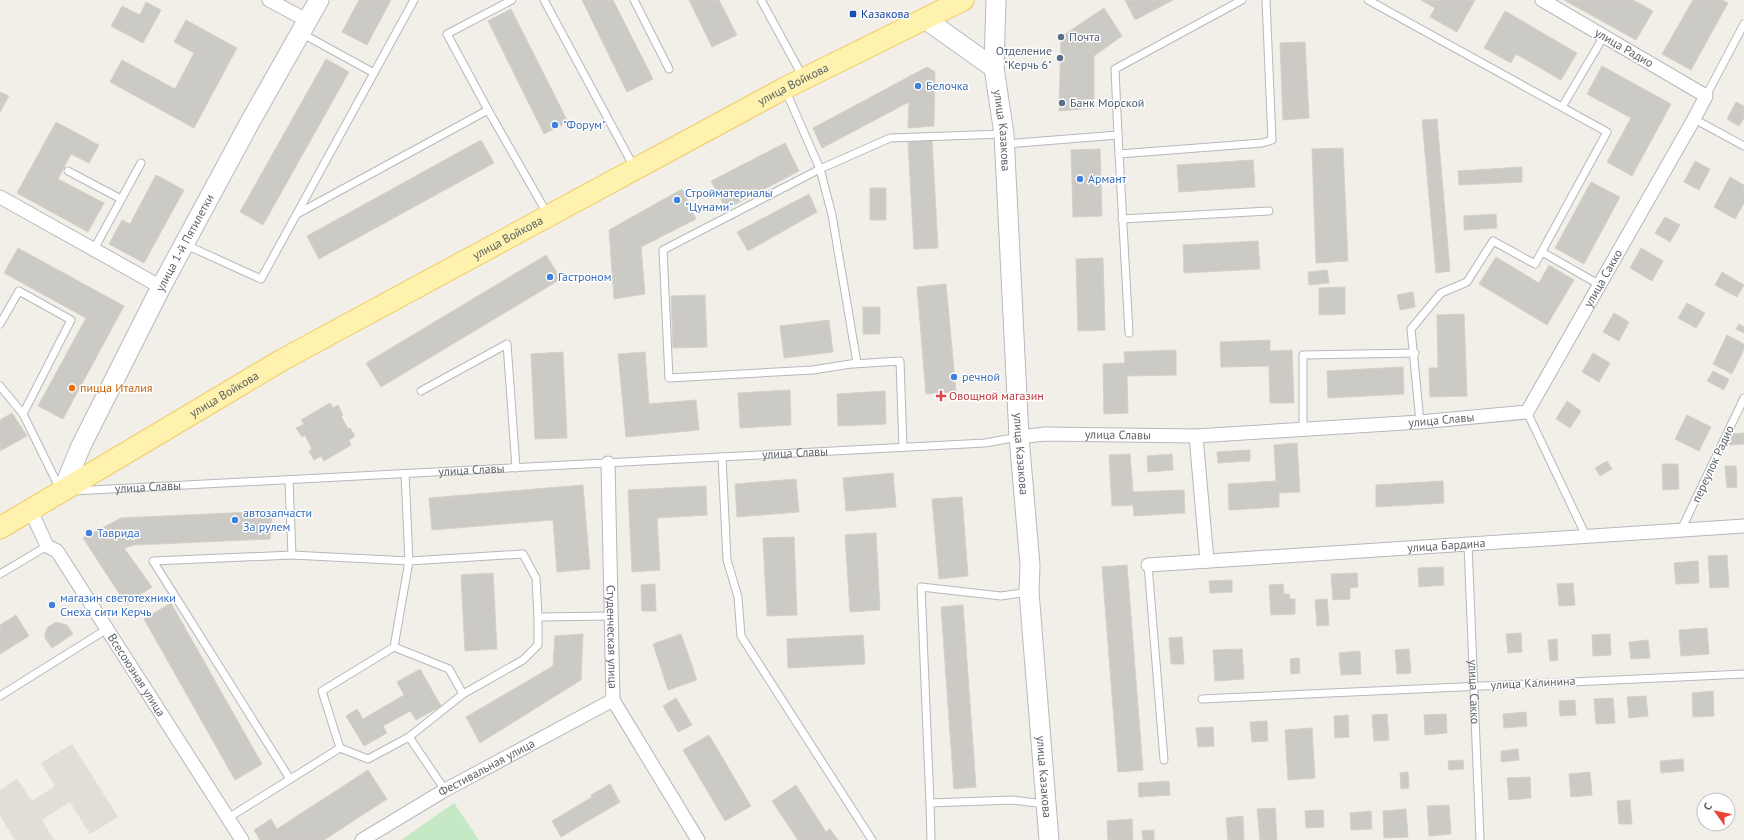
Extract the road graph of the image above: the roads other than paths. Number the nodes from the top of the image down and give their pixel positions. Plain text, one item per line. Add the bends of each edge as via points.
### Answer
1 (269, 0) edge
2 (319, 0) edge
3 (414, 0) edge
4 (512, 0) edge
5 (544, 0) edge
6 (634, 0) edge
7 (761, 0) edge
8 (963, 0) edge
9 (996, 0) edge
10 (1242, 0) edge
11 (1266, 0) edge
12 (1368, 0) edge
13 (1547, 1) edge
14 (926, 19) junction
15 (1744, 24) edge
16 (304, 27) junction
17 (1604, 36) junction
18 (994, 68) junction
19 (669, 69) dead end
20 (374, 73) junction
21 (804, 78) junction
22 (785, 88) junction
23 (1706, 96) junction
24 (1562, 107) junction
25 (488, 110) junction
26 (1694, 119) junction
27 (1118, 134) junction
28 (1004, 139) junction
29 (1744, 146) edge
30 (1119, 154) junction
31 (141, 162) dead end
32 (635, 169) junction
33 (820, 169) junction
34 (68, 171) dead end
35 (0, 197) edge
36 (121, 199) junction
37 (1269, 211) dead end
38 (297, 214) junction
39 (549, 217) junction
40 (1122, 219) junction
41 (184, 244) junction
42 (94, 249) junction
43 (1542, 252) junction
44 (1600, 285) junction
45 (161, 287) junction
46 (0, 324) edge
47 (1129, 333) dead end
48 (1415, 353) junction
49 (849, 364) junction
50 (0, 386) edge
51 (421, 392) dead end
52 (1744, 398) edge
53 (1527, 412) junction
54 (23, 414) junction
55 (1420, 422) junction
56 (1303, 430) junction
57 (1196, 436) junction
58 (1019, 437) junction
59 (904, 448) junction
60 (722, 457) junction
61 (607, 461) junction
62 (516, 468) junction
63 (405, 474) junction
64 (289, 480) junction
65 (62, 492) junction
66 (31, 511) junction
67 (1744, 526) edge
68 (0, 528) edge
69 (1681, 530) junction
70 (1586, 536) junction
71 (1468, 544) junction
72 (47, 546) junction
73 (292, 555) junction
74 (409, 561) junction
75 (1207, 561) junction
76 (1148, 565) joint
77 (0, 574) edge
78 (1029, 592) junction
79 (612, 616) junction
80 (538, 617) junction
81 (107, 629) junction
82 (394, 647) junction
83 (1744, 674) edge
84 (1474, 686) junction
85 (463, 694) junction
86 (0, 696) edge
87 (1202, 699) dead end
88 (613, 700) junction
89 (409, 737) junction
90 (340, 748) junction
91 (1164, 760) dead end
92 (290, 779) junction
93 (445, 790) junction
94 (930, 803) junction
95 (1046, 804) junction
96 (228, 818) junction
97 (242, 840) edge
98 (362, 840) edge
99 (698, 840) edge
100 (872, 840) edge
101 (931, 840) edge
102 (1049, 840) edge
103 (1480, 840) edge

1 - 16 street
2 - 16 main road, улица 1-й Пятилетки
3 - 20 lane
4 - 25 lane via 447,34
5 - 32 lane
6 - 19 lane
7 - 21 lane
8 - 14 main road, улица Войкова
9 - 18 main road, улица Казакова
10 - 27 lane via 1115,69
11 - 30 lane via 1272,140 1262,143
12 - 24 lane
13 - 17 street, улица Радио
14 - 18 main road
14 - 21 main road, улица Войкова
15 - 23 lane, улица Сакко
16 - 20 lane
16 - 41 main road, улица 1-й Пятилетки
17 - 23 street, улица Радио
17 - 24 lane
18 - 28 main road, улица Казакова
20 - 38 lane
21 - 22 main road, улица Войкова
22 - 32 main road, улица Войкова
22 - 33 lane
23 - 26 street, улица Сакко
24 - 43 lane via 1607,132
25 - 38 lane
25 - 39 lane
26 - 29 lane
26 - 44 street, улица Сакко
27 - 28 lane
27 - 30 lane
28 - 33 lane via 890,138
28 - 58 main road, улица Казакова
30 - 40 lane
31 - 36 lane
32 - 39 main road, улица Войкова
33 - 49 lane via 832,215 857,363
33 - 49 lane via 663,250 669,378 813,370
34 - 36 lane
35 - 42 street
36 - 42 lane
37 - 40 lane
38 - 41 lane via 261,279
39 - 65 main road, улица Войкова via 282,360
40 - 47 lane
41 - 45 main road, улица 1-й Пятилетки
42 - 45 street
43 - 44 lane
43 - 48 lane via 1535,264 1493,241 1467,282 1441,293 1411,329
44 - 53 street, улица Сакко
45 - 65 main road, улица 1-й Пятилетки via 81,446
46 - 54 lane via 19,291 72,320
48 - 55 lane
48 - 56 lane via 1303,356
49 - 59 lane via 900,361
50 - 54 lane
51 - 62 lane via 507,344
52 - 69 lane, переулок Радио
53 - 55 street, улица Славы
53 - 70 lane
54 - 65 lane
55 - 56 street, улица Славы
56 - 57 street, улица Славы
57 - 58 street, улица Славы via 1045,434
57 - 75 street
58 - 59 lane, улица Славы via 984,443
58 - 78 main road, улица Казакова via 1030,565
59 - 60 lane, улица Славы
60 - 61 lane, улица Славы
60 - 100 lane via 727,560 738,597 741,636
61 - 62 lane, улица Славы
61 - 79 street, Студенческая улица
62 - 63 lane, улица Славы
63 - 64 lane, улица Славы
63 - 74 lane
64 - 65 lane, улица Славы
64 - 73 lane
65 - 66 main road, улица Войкова
66 - 68 main road, улица Войкова
66 - 72 street, Всесоюзная улица
67 - 69 street, улица Бардина
69 - 70 street, улица Бардина
70 - 71 street, улица Бардина
71 - 75 street, улица Бардина
71 - 84 lane, улица Сакко
72 - 77 lane
72 - 81 street, Всесоюзная улица via 57,551
73 - 74 lane
73 - 92 lane via 153,561
74 - 80 lane via 523,554 536,578
74 - 82 lane
75 - 76 street, улица Бардина
76 - 91 lane
78 - 94 lane via 1000,596 921,587
78 - 95 main road, улица Казакова
79 - 80 lane
79 - 88 street, Студенческая улица
80 - 85 lane via 538,645 523,660
81 - 86 lane
81 - 96 street, Всесоюзная улица
82 - 85 lane via 449,669
82 - 90 lane via 322,692
83 - 84 lane, улица Калинина
84 - 87 lane, улица Калинина
84 - 103 lane, улица Сакко
85 - 89 lane
88 - 93 street, Фестивальная улица
88 - 99 street, Студенческая улица
89 - 90 lane via 368,759
89 - 93 lane
90 - 92 lane
92 - 96 lane
93 - 98 street, Фестивальная улица
94 - 95 lane via 1012,800
94 - 101 lane
95 - 102 main road, улица Казакова
96 - 97 street, Всесоюзная улица

